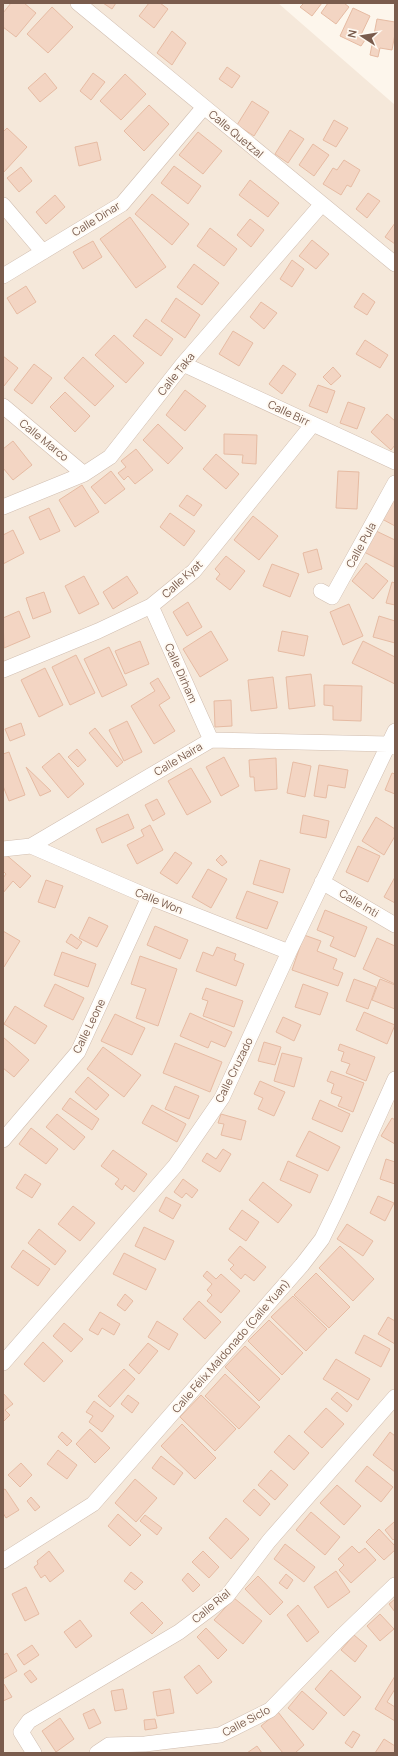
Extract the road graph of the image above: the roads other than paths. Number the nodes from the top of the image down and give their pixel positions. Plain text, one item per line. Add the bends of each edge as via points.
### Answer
1 (78, 3) edge
2 (204, 107) junction
3 (322, 204) junction
4 (3, 205) edge
5 (42, 252) junction
6 (395, 264) edge
7 (3, 276) edge
8 (184, 364) junction
9 (3, 406) edge
10 (313, 424) junction
11 (395, 462) edge
12 (84, 474) junction
13 (395, 483) edge
14 (3, 507) edge
15 (321, 591) dead end
16 (151, 606) junction
17 (3, 670) edge
18 (395, 731) edge
19 (210, 740) junction
20 (391, 745) edge
21 (31, 846) junction
22 (3, 849) edge
23 (322, 882) junction
24 (149, 897) junction
25 (395, 925) edge
26 (289, 952) junction
27 (395, 1079) edge
28 (3, 1140) edge
29 (3, 1363) edge
30 (395, 1397) edge
31 (3, 1562) edge
32 (395, 1585) edge
33 (34, 1753) edge
34 (97, 1753) edge

1 - 2 street, Calle Quetzal
2 - 3 street, Calle Quetzal
2 - 5 street, Calle Dinar via 122,204
3 - 6 street, Calle Quetzal
3 - 8 street, Calle Taka
4 - 5 street
5 - 7 street, Calle Dinar
8 - 10 street, Calle Birr
8 - 12 street, Calle Taka via 110,457
9 - 12 street, Calle Marco
10 - 11 street, Calle Birr
10 - 16 street, Calle Kyat via 194,571
12 - 14 street, Calle Taka
13 - 15 street, Calle Pula via 332,597
16 - 17 street, Calle Kyat
16 - 19 street, Calle Dirham
18 - 20 street, Calle Cruzado
19 - 20 street, Calle Naira
19 - 21 street, Calle Naira
20 - 23 street, Calle Cruzado
21 - 22 street, Calle Naira
21 - 24 street, Calle Won
23 - 25 street, Calle Inti
23 - 26 street, Calle Cruzado
24 - 26 street, Calle Won
24 - 28 street, Calle Leone via 78,1052
26 - 29 street, Calle Cruzado via 222,1098 175,1166
27 - 31 street, Calle Félix Maldonado (Calle Yuan) via 322,1239 302,1265 93,1504
30 - 33 street, Calle Rial via 269,1541 227,1596 179,1632 29,1721 21,1732
32 - 34 street, Calle Siclo via 270,1710 220,1736 109,1745

